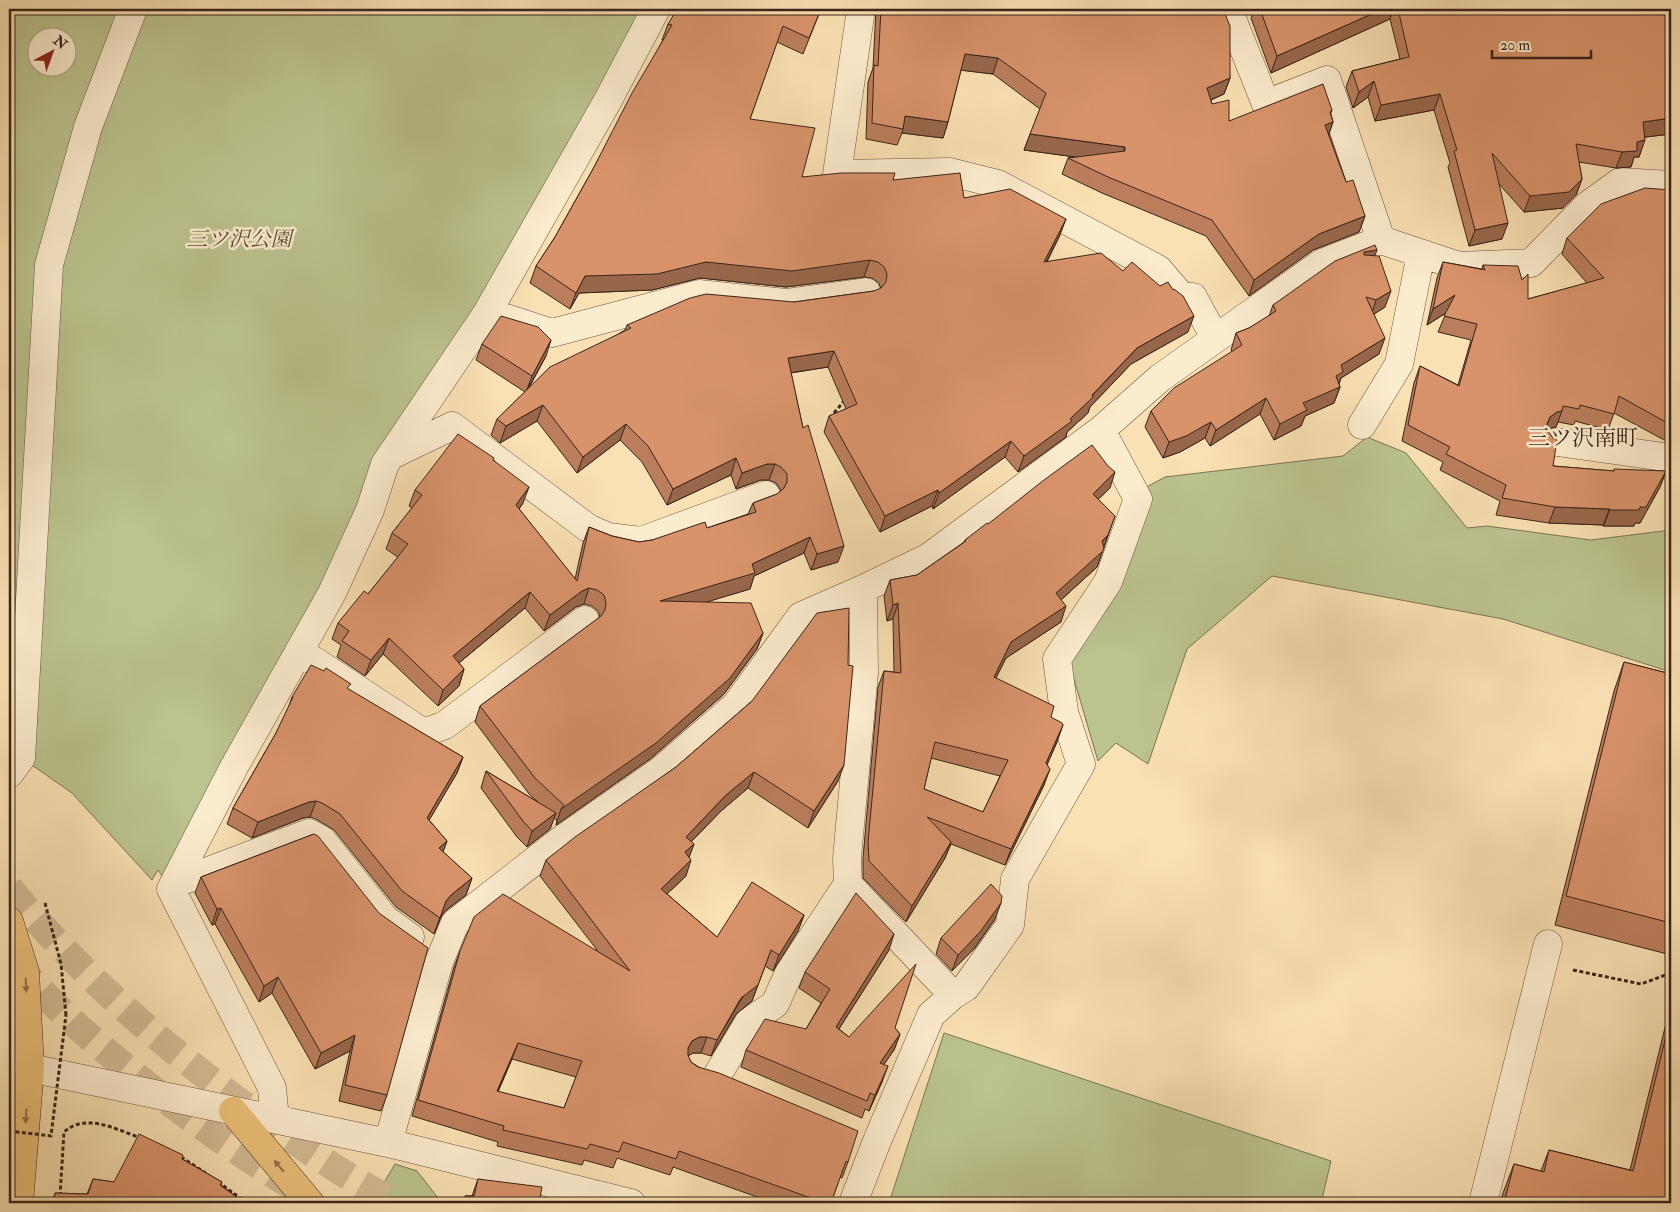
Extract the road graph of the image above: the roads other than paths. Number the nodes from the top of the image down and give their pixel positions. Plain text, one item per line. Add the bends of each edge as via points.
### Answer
1 (133, 9) edge
2 (656, 9) edge
3 (861, 9) edge
4 (1228, 9) edge
5 (1671, 185) edge
6 (1381, 240) junction
7 (1421, 254) junction
8 (866, 292) edge
9 (488, 313) junction
10 (1215, 338) junction
11 (1362, 425) dead end
12 (1101, 430) junction
13 (1557, 442) edge
14 (391, 456) junction
15 (1671, 458) edge
16 (766, 496) edge
17 (863, 589) junction
18 (585, 620) dead end
19 (299, 651) junction
20 (9, 774) edge
21 (174, 884) junction
22 (848, 884) junction
23 (9, 921) edge
24 (1545, 954) road end
25 (441, 958) junction
26 (953, 995) junction
27 (19, 1063) edge
28 (745, 1085) edge
29 (233, 1111) junction
30 (276, 1119) junction
31 (851, 1130) edge
32 (877, 1141) junction
33 (388, 1143) junction
34 (19, 1203) edge
35 (310, 1203) edge
36 (631, 1203) edge
37 (853, 1203) edge
38 (1483, 1203) edge

1 - 20 street via 88,127 49,265 21,758
2 - 9 street
3 - 10 street via 836,174 950,172 998,184 1158,269 1182,297 1193,297
4 - 6 street via 1266,104 1327,80
5 - 7 street via 1620,182 1588,205 1531,263 1459,266
6 - 7 street
6 - 10 street via 1322,263
7 - 11 street via 1399,364
8 - 9 street via 786,303 699,294 552,334
9 - 14 street
10 - 12 street via 1160,378
12 - 17 street via 929,557
12 - 26 street via 1138,499 1108,582 1057,660 1064,712 1081,764 1015,879 1010,925 966,988
13 - 15 street
14 - 16 street via 452,426 588,528 608,537 642,541
14 - 19 street via 332,593
17 - 22 street via 864,673 848,849
17 - 25 street via 802,616 736,705 660,771 560,841 455,923
18 - 19 street via 445,725 424,733
19 - 21 street
21 - 25 street via 309,833 322,840 385,919
21 - 30 street via 172,889 272,1088
22 - 26 street
22 - 28 street via 789,973 775,1004 749,1022 708,1071
23 -> 27 main road via 25,972
24 - 38 street
25 - 33 street
26 - 32 street via 931,1015
27 - 29 street
27 -> 34 main road
29 - 30 street
35 -> 29 main road
30 - 33 street
31 - 32 street
32 - 37 street
33 - 36 street

